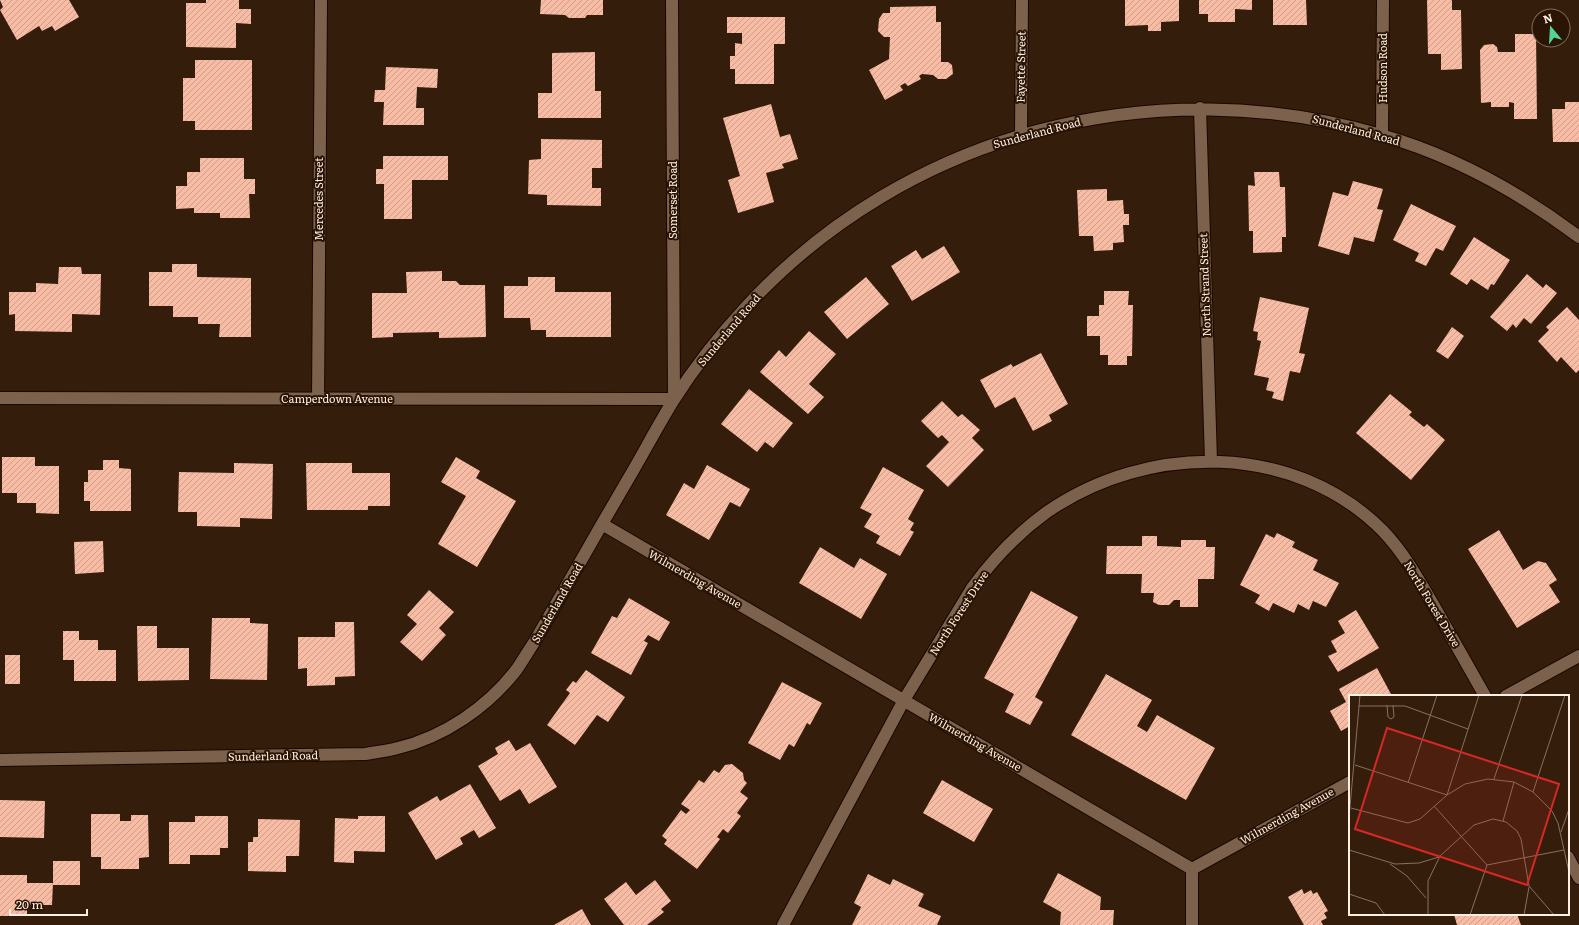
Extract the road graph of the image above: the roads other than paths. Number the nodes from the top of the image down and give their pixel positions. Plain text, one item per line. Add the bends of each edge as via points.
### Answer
1 (320, 0) edge
2 (672, 0) edge
3 (1022, 0) edge
4 (1383, 0) edge
5 (1200, 108) junction
6 (1021, 135) junction
7 (1382, 135) junction
8 (1579, 237) edge
9 (0, 398) edge
10 (318, 399) junction
11 (674, 399) junction
12 (1211, 461) junction
13 (602, 524) junction
14 (1579, 656) edge
15 (1484, 695) edge
16 (1508, 695) edge
17 (904, 700) junction
18 (0, 760) edge
19 (1349, 783) edge
20 (1569, 859) edge
21 (1192, 869) junction
22 (1579, 878) edge
23 (783, 925) edge
24 (1192, 925) edge

1 - 10 street, Mercedes Street
2 - 11 street, Somerset Road
3 - 6 street, Fayette Street
4 - 7 street, Hudson Road
5 - 6 street, Sunderland Road via 1094,118
5 - 7 street, Sunderland Road via 1267,112 1320,120
5 - 12 street, North Strand Street
6 - 11 street, Sunderland Road via 969,153 900,186 845,220 794,260 747,306 712,347
7 - 8 street, Sunderland Road via 1445,158 1494,182 1550,215
9 - 10 street, Camperdown Avenue
10 - 11 street, Camperdown Avenue
11 - 13 street, Sunderland Road
12 - 15 street, North Forest Drive via 1243,463 1281,470 1315,483 1353,505 1383,532 1409,563
12 - 17 street, North Forest Drive via 1168,464 1124,475 1087,489 1048,512 1012,540 972,588
13 - 17 street, Wilmerding Avenue
13 - 18 street, Sunderland Road via 516,670 494,695 464,719 430,737 398,748 365,754
14 - 16 street
17 - 21 street, Wilmerding Avenue
17 - 23 street, North Forest Drive
19 - 21 street, Wilmerding Avenue
20 - 22 street
21 - 24 street

